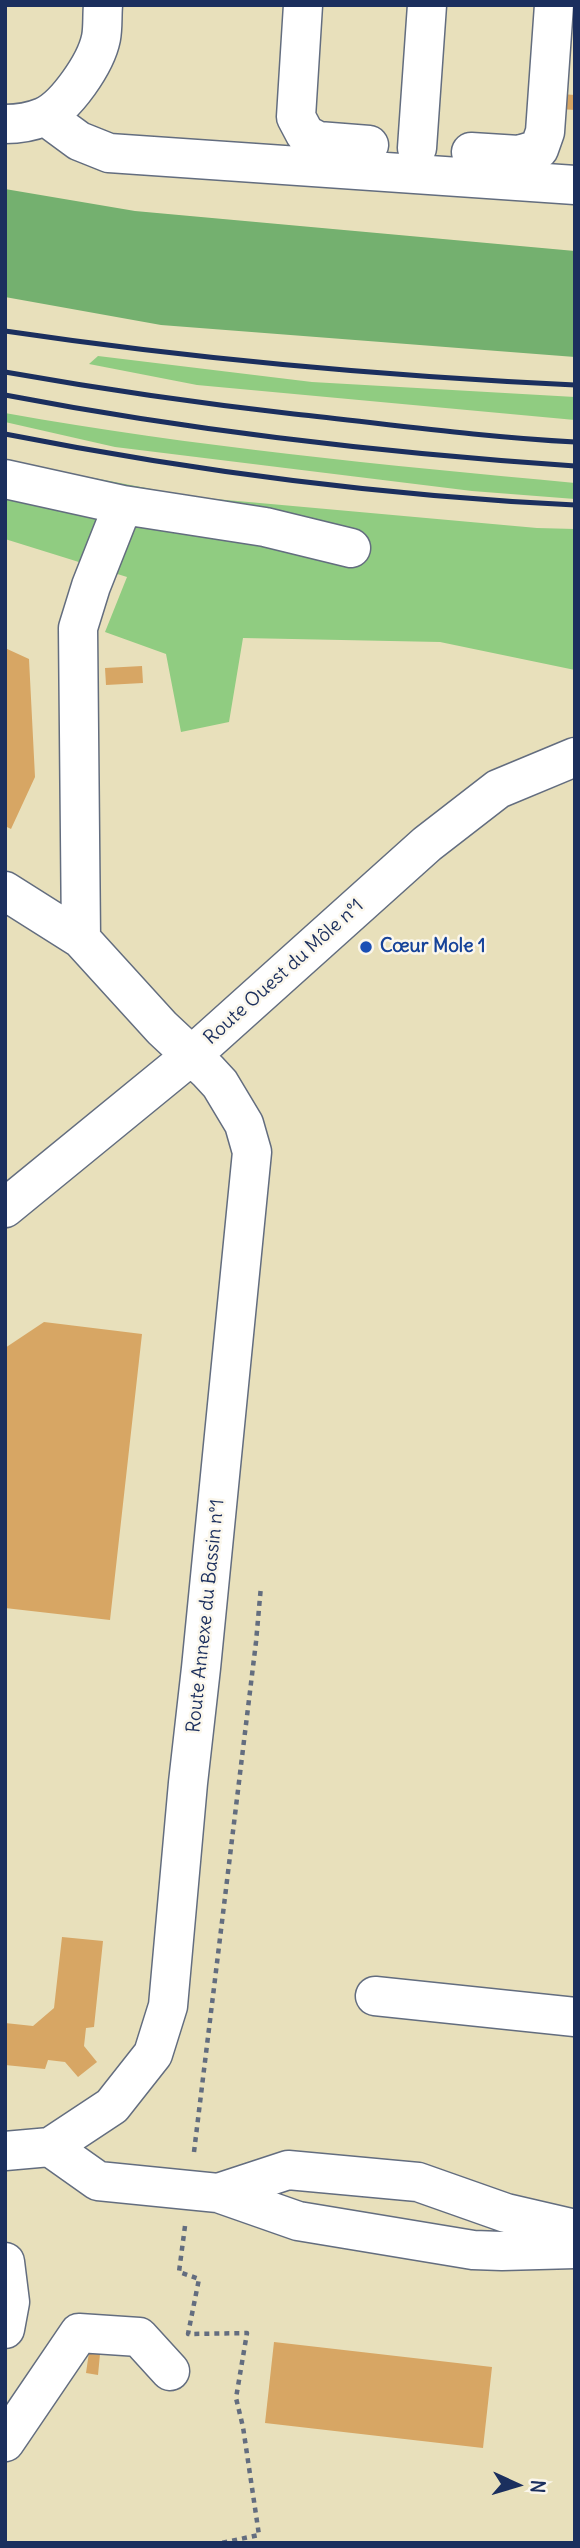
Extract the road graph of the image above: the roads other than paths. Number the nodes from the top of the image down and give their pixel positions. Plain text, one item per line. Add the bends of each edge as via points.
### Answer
1 (103, 5) edge
2 (303, 5) edge
3 (427, 5) edge
4 (554, 5) edge
5 (45, 116) junction
6 (5, 124) edge
7 (417, 148) junction
8 (575, 186) edge
9 (5, 479) edge
10 (122, 505) junction
11 (351, 548) dead end
12 (575, 757) edge
13 (5, 891) edge
14 (81, 939) junction
15 (192, 1055) junction
16 (5, 1208) edge
17 (375, 1996) dead end
18 (575, 2017) edge
19 (50, 2147) junction
20 (5, 2151) edge
21 (204, 2191) junction
22 (575, 2229) edge
23 (575, 2249) edge
24 (5, 2262) edge
25 (5, 2329) edge
26 (170, 2371) dead end
27 (5, 2442) edge

1 - 5 street via 101,40 89,67 67,98
2 - 7 street via 296,117 305,134 318,141
3 - 7 street
4 - 7 street via 545,132 539,149 520,155
5 - 6 street
5 - 8 street via 79,141 109,153
9 - 10 street
10 - 11 street via 265,527
10 - 14 street via 78,628
12 - 15 street, Route Ouest du Môle n°1 via 498,789 427,844
13 - 14 street, Route Annexe du Bassin n°1
14 - 15 street, Route Annexe du Bassin n°1
15 - 16 street, Route Ouest du Môle n°1
15 - 19 street, Route Annexe du Bassin n°1 via 220,1084 244,1124 252,1152 167,2006 153,2054 112,2106
17 - 18 street
19 - 20 street
19 - 21 street via 99,2182
21 - 22 street via 288,2169 418,2182 506,2213
21 - 23 street via 299,2221 459,2248
24 - 25 street via 10,2302
26 - 27 street via 139,2337 79,2333

